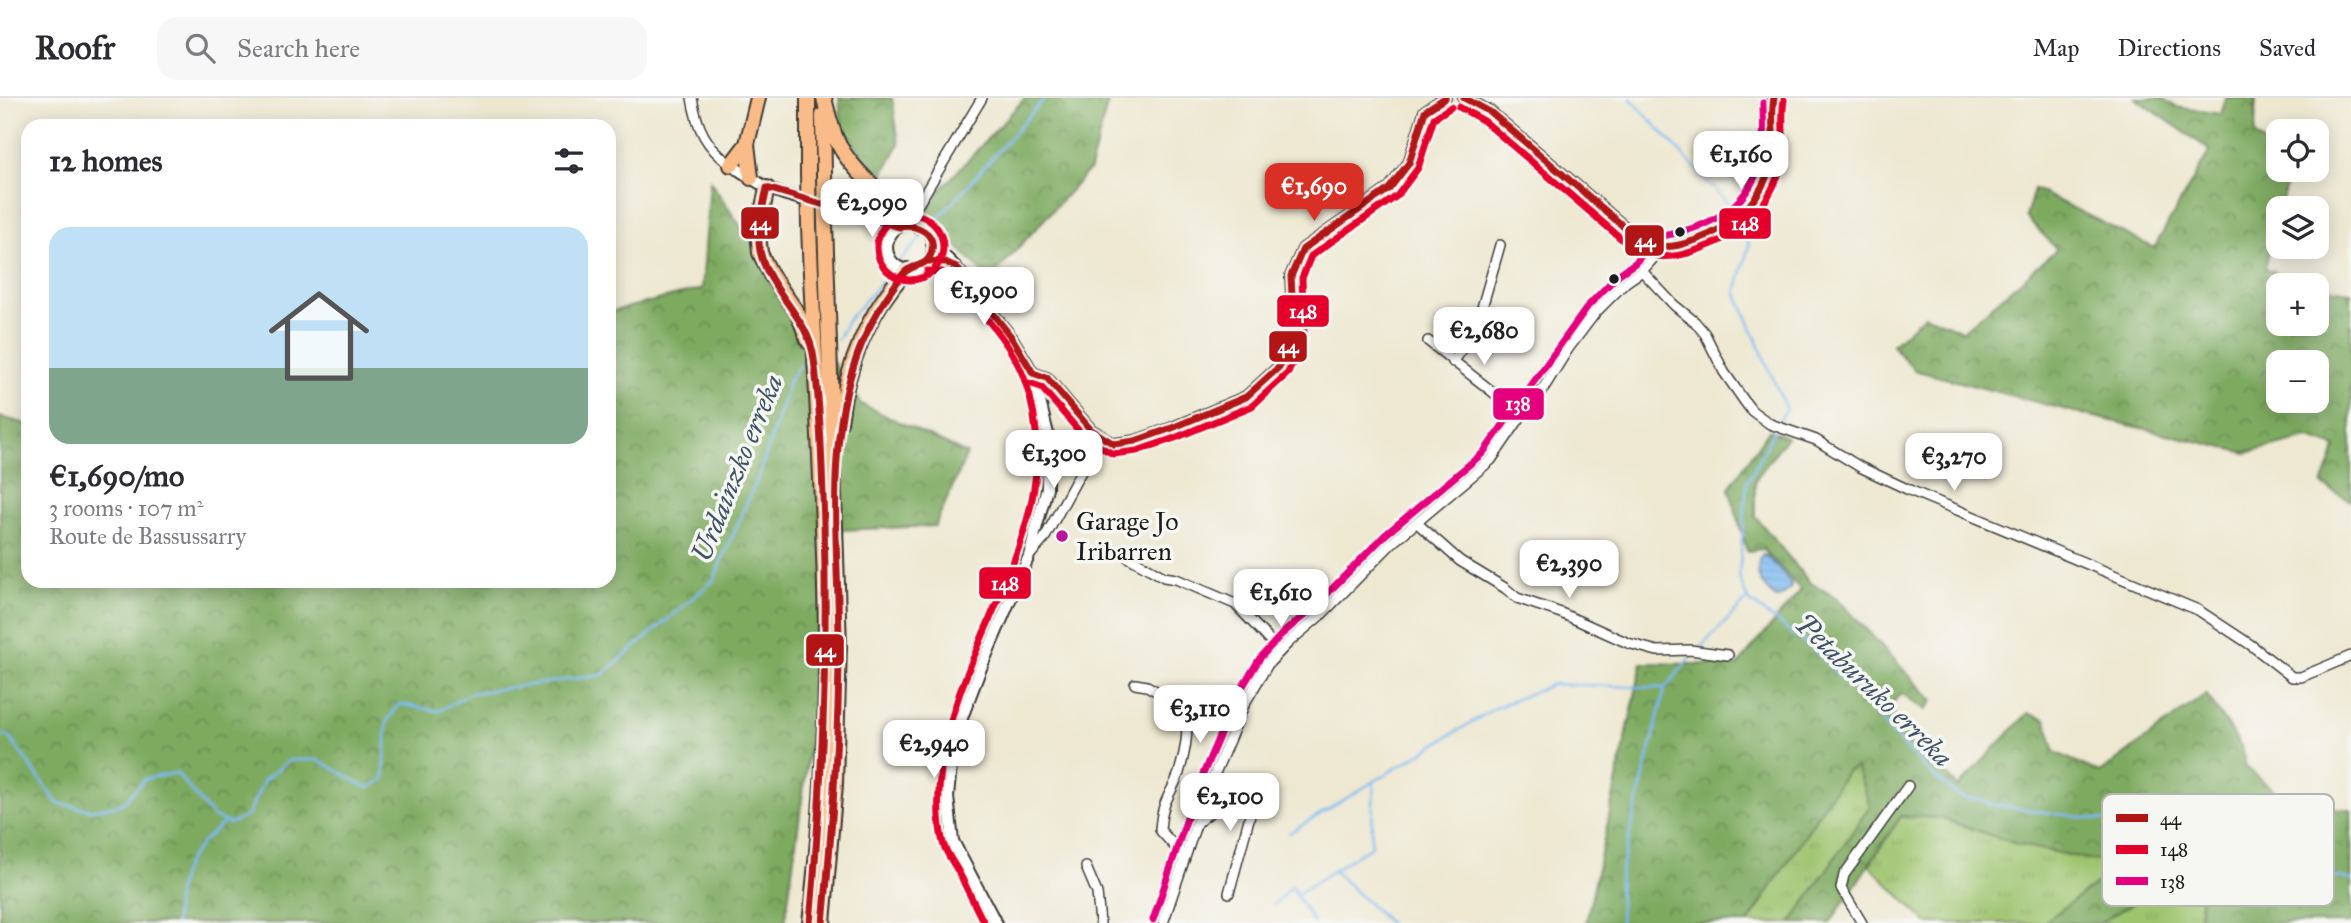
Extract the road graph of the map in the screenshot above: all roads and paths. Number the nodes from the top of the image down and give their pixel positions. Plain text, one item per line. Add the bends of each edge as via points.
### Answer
1 (692, 98) edge
2 (758, 98) edge
3 (808, 98) edge
4 (823, 98) edge
5 (982, 98) edge
6 (1445, 98) edge
7 (1464, 98) edge
8 (1770, 100) edge
9 (747, 144) junction
10 (731, 165) junction
11 (751, 178) junction
12 (767, 188) junction
13 (873, 220) junction
14 (901, 220) junction
15 (926, 233) junction
16 (888, 238) junction
17 (1500, 245) dead end
18 (1664, 246) junction
19 (928, 261) junction
20 (899, 266) junction
21 (957, 267) junction
22 (1642, 271) junction
23 (1428, 341) dead end
24 (814, 354) junction
25 (1453, 362) junction
26 (1033, 373) junction
27 (1522, 415) junction
28 (1100, 437) junction
29 (835, 470) junction
30 (1417, 523) junction
31 (1119, 552) dead end
32 (1028, 556) junction
33 (1280, 651) junction
34 (1728, 655) dead end
35 (2351, 656) edge
36 (1135, 684) dead end
37 (1908, 786) dead end
38 (1196, 823) junction
39 (1185, 858) junction
40 (1086, 867) dead end
41 (1229, 893) dead end
42 (810, 923) edge
43 (823, 923) edge
44 (996, 923) edge
45 (1100, 923) edge
46 (1163, 923) edge
47 (1862, 923) edge

1 - 10 street via 704,141
2 - 9 highway
3 - 24 highway, bridge
4 - 14 highway via 840,146
4 - 29 highway, bridge
5 - 14 street via 919,203
6 - 28 street via 1425,111 1409,163 1389,189 1303,249 1291,276 1294,332 1279,367 1246,397 1172,428 1114,444
7 - 18 street via 1490,112 1630,232
8 - 18 street via 1772,160 1751,206 1722,229 1685,244
9 - 10 highway
9 - 11 highway
10 - 11 street
11 - 12 street
12 - 13 street
12 - 24 highway via 758,231 760,253 798,313
13 - 14 street
13 - 16 street
14 - 15 highway
14 - 16 street
15 - 19 street
15 - 21 street
16 - 20 street via 887,247
17 - 25 street via 1475,332
18 - 22 street
19 - 20 street via 919,268
19 - 21 street
20 - 29 highway via 851,364
21 - 26 street
22 - 27 street via 1596,313
22 - 35 street via 1695,322 1745,402 1770,424 1816,440 1901,486 2198,610 2292,677
23 - 25 street
24 - 42 highway via 827,645
25 - 27 street
26 - 28 street via 1047,379
26 - 32 street via 1048,434 1046,488
27 - 30 street via 1491,460
28 - 32 street via 1044,539
29 - 43 highway via 838,710
30 - 33 street
30 - 34 street via 1460,561 1517,598 1657,651
31 - 33 street via 1164,577 1235,604
32 - 44 street via 963,715 952,755 948,797 953,841
33 - 38 street via 1245,703
36 - 39 street via 1185,707 1189,730 1178,774 1161,811 1160,830
37 - 47 street via 1844,875 1841,888
38 - 39 street
38 - 41 street via 1229,797 1245,800 1252,808
39 - 46 street
40 - 45 street via 1097,893

